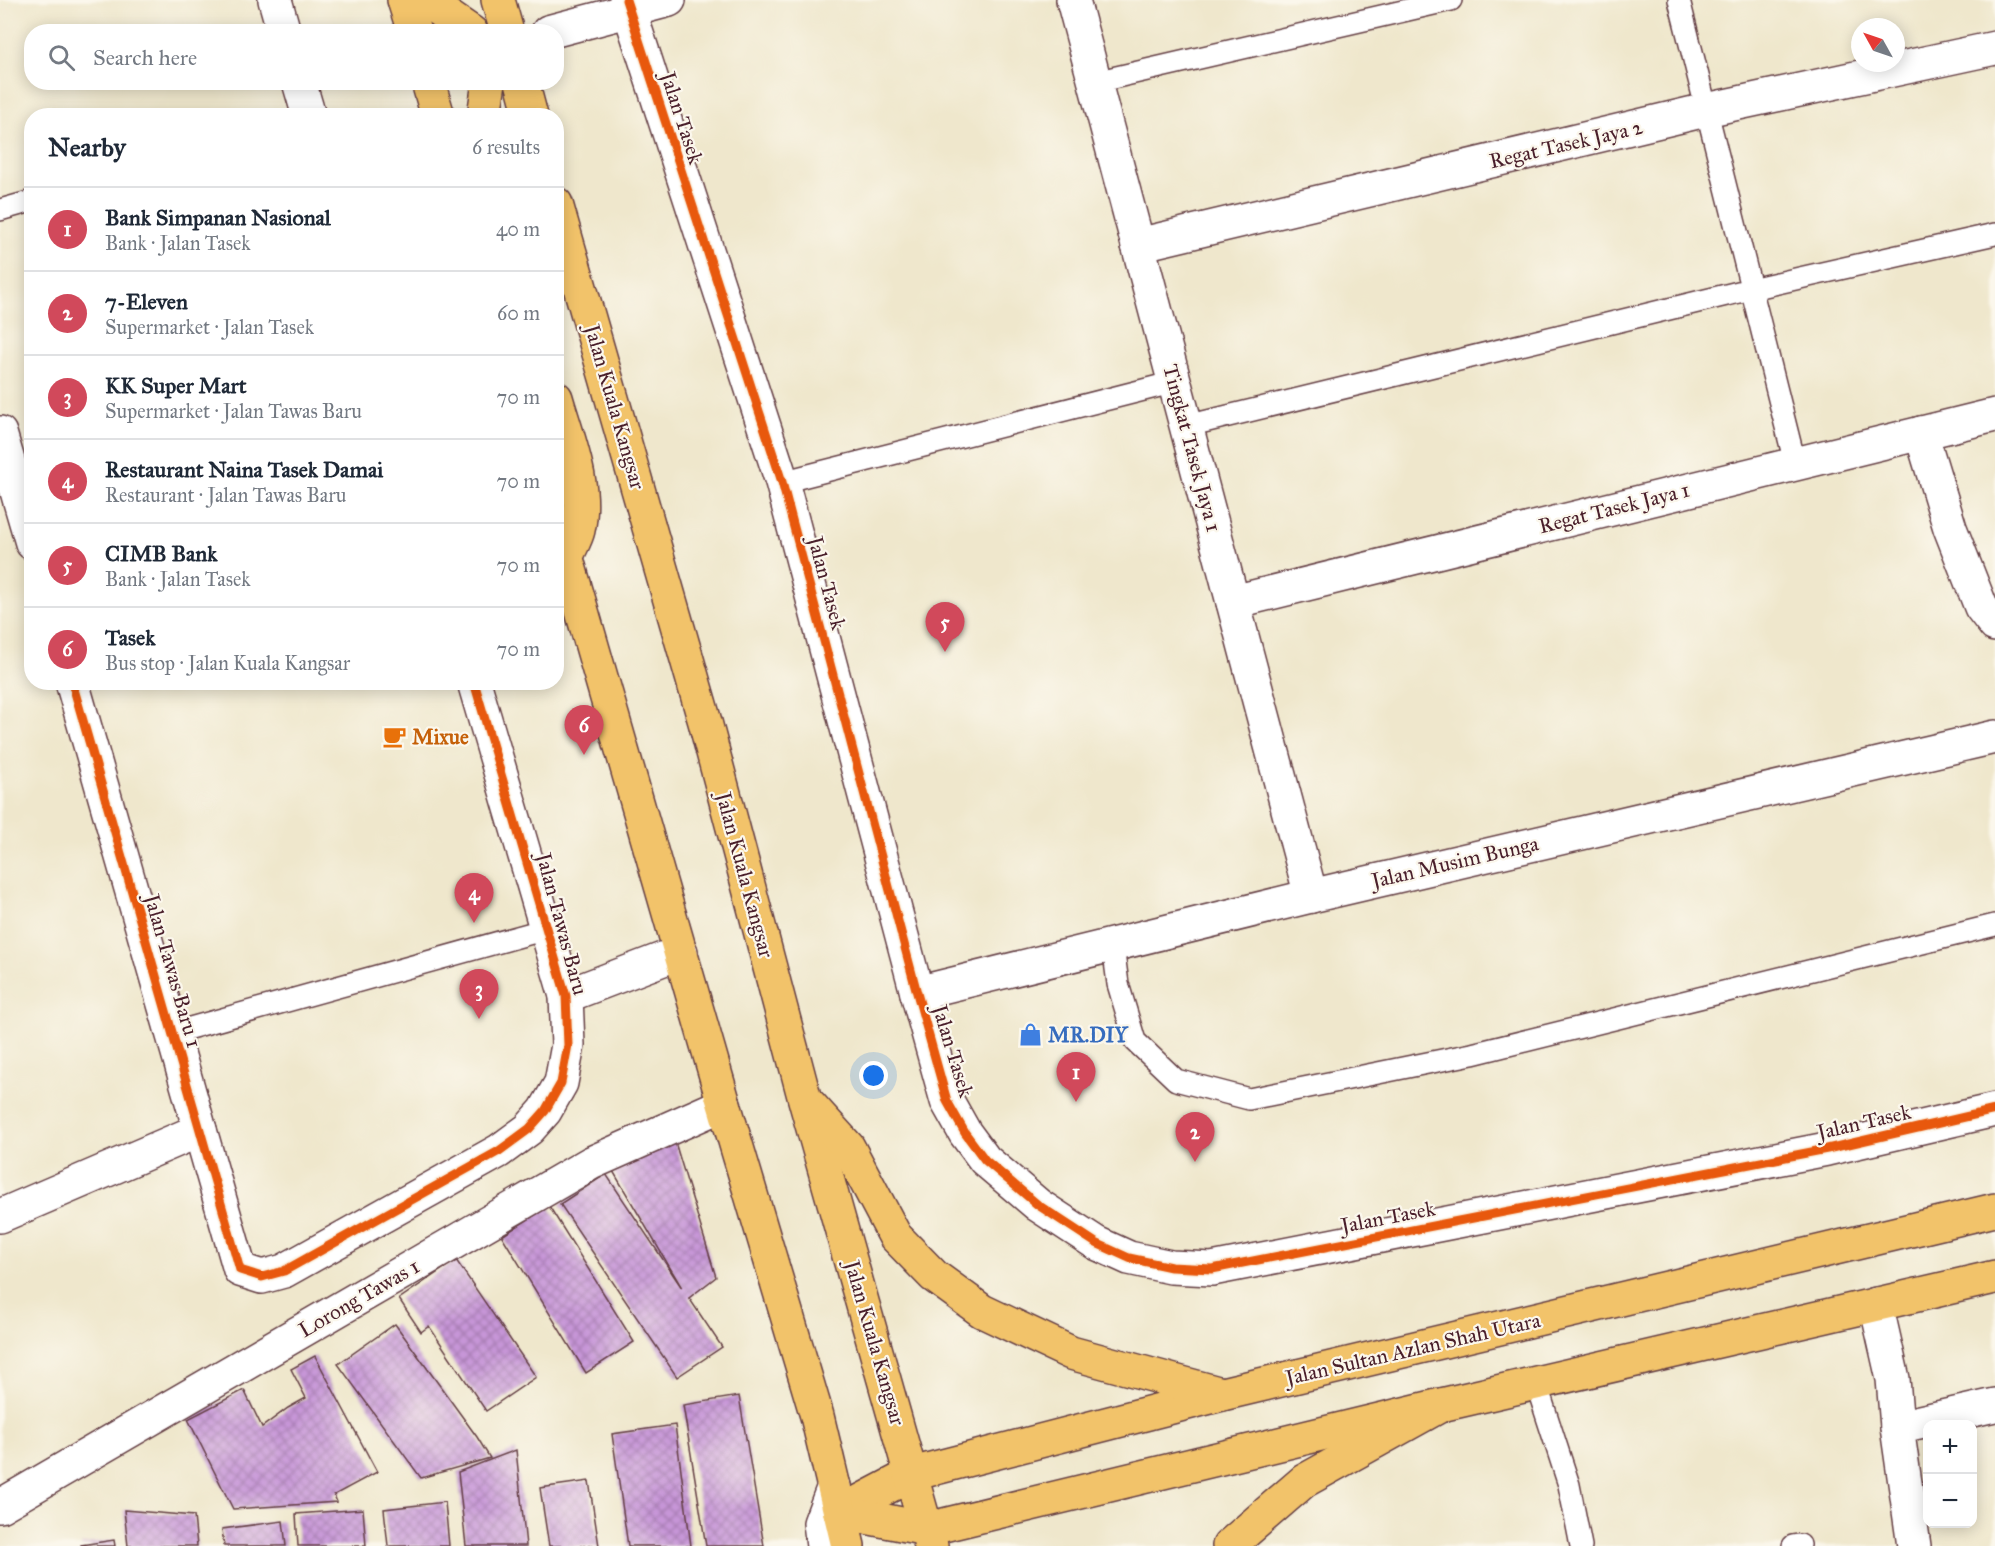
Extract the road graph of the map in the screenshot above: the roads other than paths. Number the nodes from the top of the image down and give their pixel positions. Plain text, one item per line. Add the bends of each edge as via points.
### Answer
1 (275, 0) edge
2 (404, 0) edge
3 (429, 0) edge
4 (498, 0) edge
5 (669, 0) edge
6 (1073, 0) edge
7 (1451, 0) edge
8 (1679, 0) edge
9 (627, 5) edge
10 (282, 24) edge
11 (412, 24) edge
12 (459, 24) edge
13 (505, 24) edge
14 (564, 27) edge
15 (1995, 48) edge
16 (1095, 82) junction
17 (301, 90) edge
18 (431, 90) edge
19 (488, 90) edge
20 (524, 90) edge
21 (307, 108) edge
22 (436, 108) edge
23 (485, 108) edge
24 (529, 108) edge
25 (1706, 110) junction
26 (24, 203) edge
27 (0, 210) edge
28 (564, 232) edge
29 (1995, 234) edge
30 (1138, 245) junction
31 (1751, 289) junction
32 (1175, 382) junction
33 (1995, 415) edge
34 (564, 425) edge
35 (1186, 426) junction
36 (0, 433) edge
37 (1921, 433) junction
38 (1795, 463) junction
39 (782, 482) junction
40 (24, 516) edge
41 (564, 546) edge
42 (567, 556) junction
43 (1233, 602) junction
44 (1995, 625) edge
45 (74, 690) edge
46 (476, 690) edge
47 (1995, 737) edge
48 (1311, 896) junction
49 (1995, 926) edge
50 (546, 929) junction
51 (1113, 946) junction
52 (681, 952) junction
53 (917, 993) junction
54 (566, 996) junction
55 (172, 1033) junction
56 (805, 1100) junction
57 (724, 1104) junction
58 (1995, 1110) edge
59 (200, 1130) junction
60 (1995, 1210) edge
61 (0, 1216) edge
62 (240, 1270) joint
63 (1995, 1277) edge
64 (1876, 1304) junction
65 (1536, 1383) junction
66 (1222, 1394) junction
67 (1442, 1405) junction
68 (1995, 1405) edge
69 (1897, 1427) junction
70 (912, 1474) junction
71 (837, 1499) junction
72 (0, 1506) edge
73 (929, 1537) edge
74 (823, 1546) edge
75 (848, 1546) edge
76 (1229, 1546) edge
77 (1581, 1546) edge
78 (1914, 1546) edge

1 - 10 street
2 - 11 main road
3 - 12 main road
4 - 13 main road
5 - 9 street
6 - 16 street, Tingkat Tasek Jaya 1
7 - 16 lane
8 - 25 lane
9 - 14 street
9 - 39 street, Jalan Tasek
15 - 25 street, Regat Tasek Jaya 2
16 - 30 street, Tingkat Tasek Jaya 1
17 - 21 street
18 - 22 main road
19 - 23 main road
20 - 24 main road
25 - 30 street, Regat Tasek Jaya 2
25 - 31 lane
26 - 27 lane
28 - 56 main road, Jalan Kuala Kangsar via 705,722
29 - 31 lane
30 - 32 street, Tingkat Tasek Jaya 1
31 - 35 lane
31 - 38 lane
32 - 35 street, Tingkat Tasek Jaya 1
32 - 39 lane
33 - 37 street, Regat Tasek Jaya 1
34 - 42 main road via 582,501 578,532
35 - 43 street, Tingkat Tasek Jaya 1
36 - 40 street
37 - 38 street, Regat Tasek Jaya 1
37 - 44 street via 1950,528 1981,607
38 - 43 street, Regat Tasek Jaya 1
39 - 53 street, Jalan Tasek
41 - 42 main road
42 - 52 main road
43 - 48 street, Tingkat Tasek Jaya 1
45 - 55 street, Jalan Tawas Baru 1
46 - 50 street, Jalan Tawas Baru
47 - 48 street, Jalan Musim Bunga
48 - 51 street, Jalan Musim Bunga
49 - 51 lane via 1472,1054 1249,1099 1176,1080 1135,1041 1118,984
50 - 54 street, Jalan Tawas Baru
50 - 55 lane
51 - 53 street, Jalan Musim Bunga
52 - 54 street, Jalan Tawas Baru
52 - 57 main road
53 - 58 street, Jalan Tasek via 947,1101 985,1160 1038,1204 1096,1243 1128,1258 1171,1267 1212,1269 1827,1149
54 - 62 street, Jalan Tawas Baru via 568,1045 561,1083 546,1111 529,1129 499,1151 284,1270 262,1277
55 - 59 street, Jalan Tawas Baru 1
56 - 66 main road via 848,1147 895,1236 934,1276 982,1311 1071,1353
56 - 70 main road, Jalan Kuala Kangsar
57 - 71 main road via 817,1416
57 - 72 street, Lorong Tawas 1 via 591,1163
59 - 61 street
59 - 62 street, Jalan Tawas Baru 1
60 - 66 main road, Jalan Sultan Azlan Shah Utara
63 - 64 main road
64 - 65 main road
64 - 69 street via 1893,1379
65 - 67 main road
65 - 77 lane via 1569,1485
66 - 70 main road, Jalan Sultan Azlan Shah Utara
67 - 73 main road
67 - 76 main road via 1304,1481
68 - 69 street
69 - 78 street
70 - 71 main road, Jalan Sultan Azlan Shah Utara
70 - 73 main road, Jalan Kuala Kangsar
71 - 73 main road
71 - 74 street via 820,1523
71 - 75 main road

